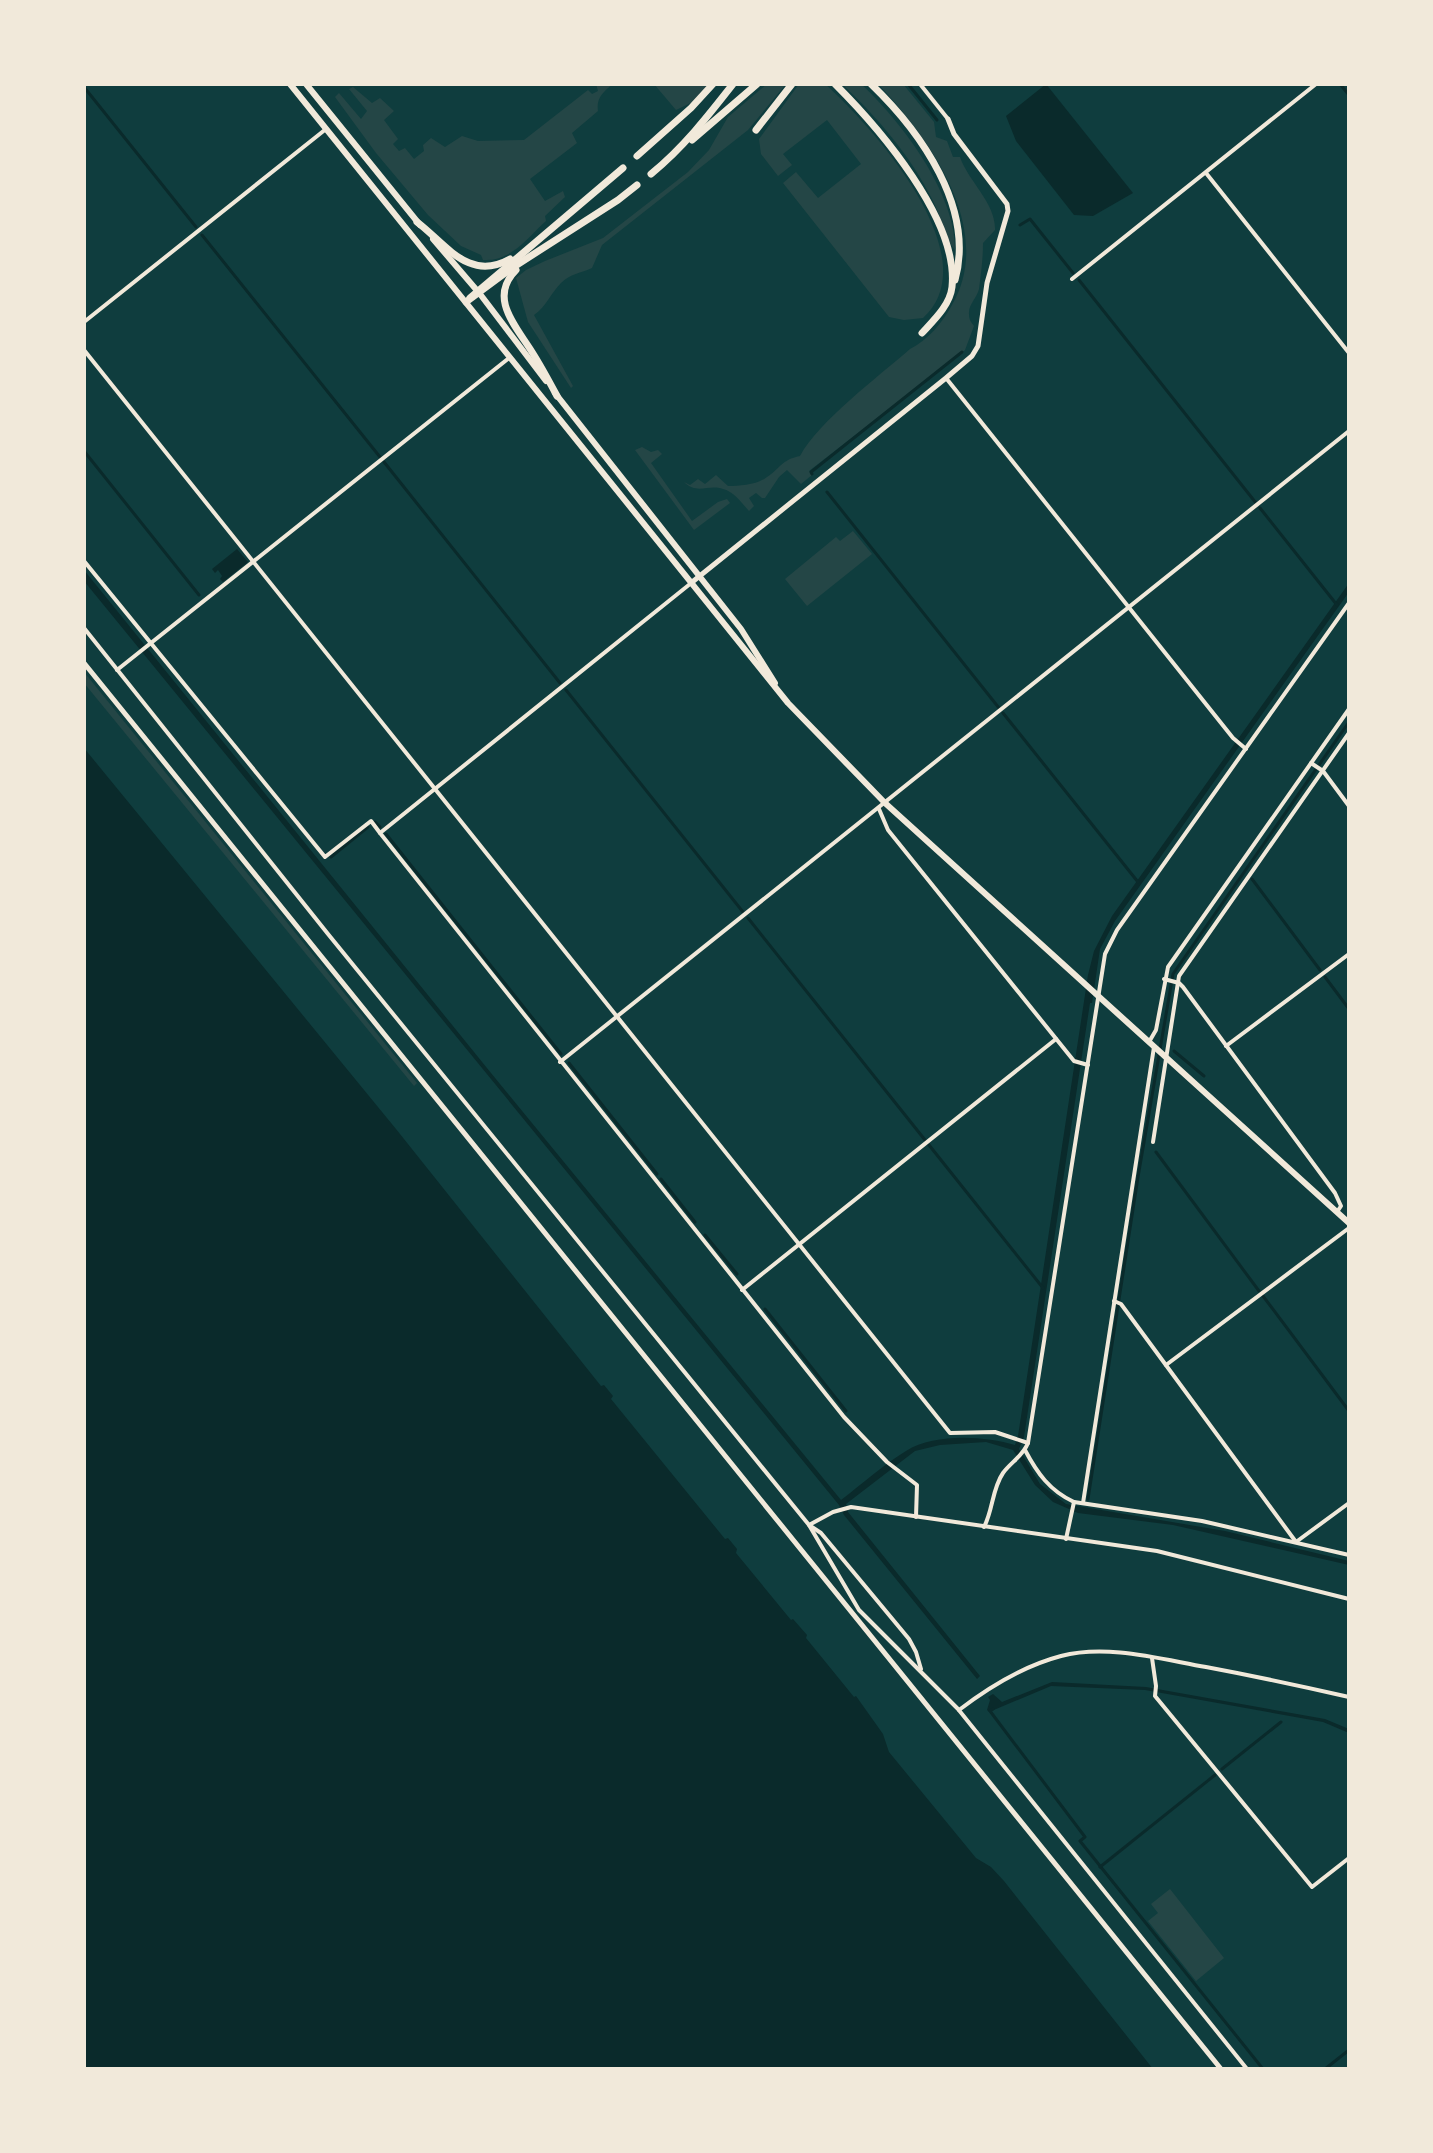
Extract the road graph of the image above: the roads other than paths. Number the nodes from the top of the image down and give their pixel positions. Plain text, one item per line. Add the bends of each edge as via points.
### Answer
1 (290, 84) edge
2 (306, 84) edge
3 (713, 84) edge
4 (733, 84) edge
5 (757, 84) edge
6 (792, 84) edge
7 (835, 84) edge
8 (871, 84) edge
9 (920, 84) edge
10 (1316, 84) edge
11 (948, 119) joint
12 (326, 129) junction
13 (756, 130) dead end
14 (637, 156) dead end
15 (667, 161) junction
16 (623, 168) dead end
17 (1206, 173) junction
18 (651, 174) dead end
19 (637, 185) dead end
20 (417, 222) junction
21 (530, 246) junction
22 (536, 253) junction
23 (1072, 279) dead end
24 (952, 290) junction
25 (478, 292) junction
26 (466, 302) junction
27 (84, 322) edge
28 (922, 333) dead end
29 (84, 350) edge
30 (1349, 353) edge
31 (510, 358) junction
32 (946, 378) junction
33 (557, 396) junction
34 (1349, 431) edge
35 (84, 561) edge
36 (255, 562) junction
37 (700, 576) junction
38 (690, 584) junction
39 (1349, 603) edge
40 (1130, 608) junction
41 (84, 628) edge
42 (151, 644) junction
43 (84, 663) edge
44 (117, 670) junction
45 (788, 703) junction
46 (1349, 709) edge
47 (1349, 733) edge
48 (1244, 747) junction
49 (1312, 764) junction
50 (1322, 771) junction
51 (435, 788) junction
52 (885, 803) junction
53 (1349, 806) edge
54 (879, 809) junction
55 (380, 833) junction
56 (1349, 954) edge
57 (1165, 979) junction
58 (1178, 982) junction
59 (1096, 995) junction
60 (617, 1016) junction
61 (1056, 1039) junction
62 (1152, 1046) junction
63 (1226, 1046) junction
64 (1167, 1059) junction
65 (560, 1062) junction
66 (1086, 1065) junction
67 (1153, 1142) dead end
68 (1337, 1212) junction
69 (1349, 1226) edge
70 (799, 1244) junction
71 (742, 1290) junction
72 (1117, 1302) junction
73 (1166, 1365) junction
74 (1026, 1443) junction
75 (1024, 1451) junction
76 (1083, 1503) junction
77 (1349, 1503) edge
78 (1074, 1504) junction
79 (916, 1517) junction
80 (809, 1525) junction
81 (984, 1527) junction
82 (1066, 1539) junction
83 (1296, 1542) junction
84 (1349, 1555) edge
85 (1349, 1599) edge
86 (857, 1612) junction
87 (1152, 1657) junction
88 (921, 1669) junction
89 (1349, 1697) edge
90 (959, 1710) junction
91 (1349, 1858) edge
92 (1221, 2069) edge
93 (1247, 2069) edge

1 - 12 main road
2 - 20 main road
3 - 14 highway
4 - 15 highway
5 - 15 highway
6 - 13 highway
7 - 24 highway via 901,159 940,229 952,267
8 - 24 highway via 913,134 946,188 961,244
9 - 11 street
10 - 17 street
11 - 32 street via 1008,211 984,295 978,346
12 - 26 main road
12 - 27 street
15 - 18 highway
16 - 21 highway
17 - 23 street
17 - 30 street
19 - 22 highway
20 - 21 highway via 475,266 503,263
20 - 25 main road
21 - 25 highway
22 - 25 highway
22 - 33 highway via 507,281 503,299 509,319
24 - 28 highway
25 - 26 highway
25 - 33 main road
26 - 31 main road
29 - 36 street
31 - 36 street
31 - 38 main road
32 - 37 street
32 - 40 street
33 - 37 main road
34 - 40 street
35 - 42 street
36 - 42 street
36 - 51 street
37 - 38 street
37 - 45 main road
38 - 45 main road
38 - 51 street
39 - 48 street
40 - 48 street
40 - 52 street
41 - 44 street
42 - 44 street
42 - 55 street via 325,857 371,821
43 - 86 street
44 - 80 street
45 - 52 main road
46 - 49 street
47 - 50 street
48 - 59 street via 1117,930 1105,954
49 - 50 street
49 - 57 street via 1168,967
50 - 53 street
50 - 58 street
51 - 55 street
51 - 60 street
52 - 54 street
52 - 59 main road
54 - 60 street
54 - 61 street via 888,830
55 - 65 street
56 - 63 street
57 - 58 street
57 - 62 street
58 - 63 street
58 - 64 street
59 - 62 main road
59 - 66 street
60 - 65 street
60 - 70 street
61 - 66 street via 1074,1061
61 - 70 street
62 - 64 main road
62 - 72 street
63 - 68 street via 1335,1193 1341,1206
64 - 67 street
64 - 68 main road
65 - 71 street
66 - 74 street
68 - 69 main road
69 - 73 street
70 - 71 street
70 - 74 street via 950,1433 995,1432
71 - 79 street via 844,1417 917,1485
72 - 73 street
72 - 76 street
73 - 83 street
74 - 75 street
75 - 78 street via 1043,1480
75 - 81 street via 995,1489
76 - 78 street
76 - 83 street
77 - 83 street
78 - 82 street
79 - 80 street via 849,1507
79 - 81 street
80 - 86 street
80 - 88 street via 909,1639
81 - 82 street
82 - 85 street via 1157,1551
83 - 84 street
86 - 88 street
86 - 92 street
87 - 89 street
87 - 90 street via 1061,1656 990,1687
87 - 91 street via 1155,1696 1312,1887
88 - 90 street
90 - 93 street

